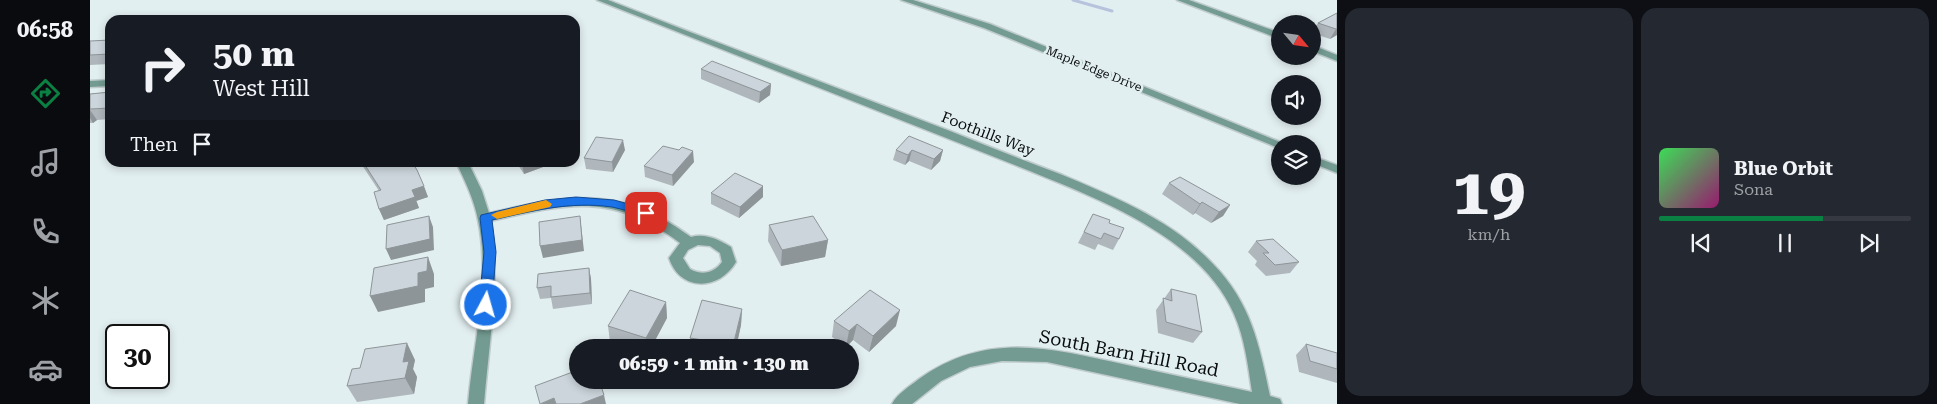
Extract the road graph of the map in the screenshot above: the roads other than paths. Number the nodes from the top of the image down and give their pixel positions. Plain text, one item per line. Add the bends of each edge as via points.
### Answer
1 (601, 0) edge
2 (905, 0) edge
3 (1181, 0) edge
4 (1271, 33) edge
5 (1321, 52) edge
6 (1337, 58) edge
7 (105, 82) edge
8 (90, 84) edge
9 (1271, 141) edge
10 (1321, 163) edge
11 (464, 167) edge
12 (1337, 169) edge
13 (486, 218) junction
14 (689, 243) dead end
15 (1266, 403) edge
16 (476, 404) edge
17 (900, 404) edge

1 - 15 street, Foothills Way via 1031,166 1119,203 1154,222 1192,250 1227,288 1249,332
2 - 9 street, Maple Edge Drive via 987,26
3 - 4 street
5 - 6 street
7 - 8 street
10 - 12 street
11 - 13 street
13 - 14 street via 545,204 576,200 605,202 646,213 672,228
13 - 16 street via 490,252
15 - 17 street, South Barn Hill Road via 1047,355 1009,353 978,357 953,365 928,380

